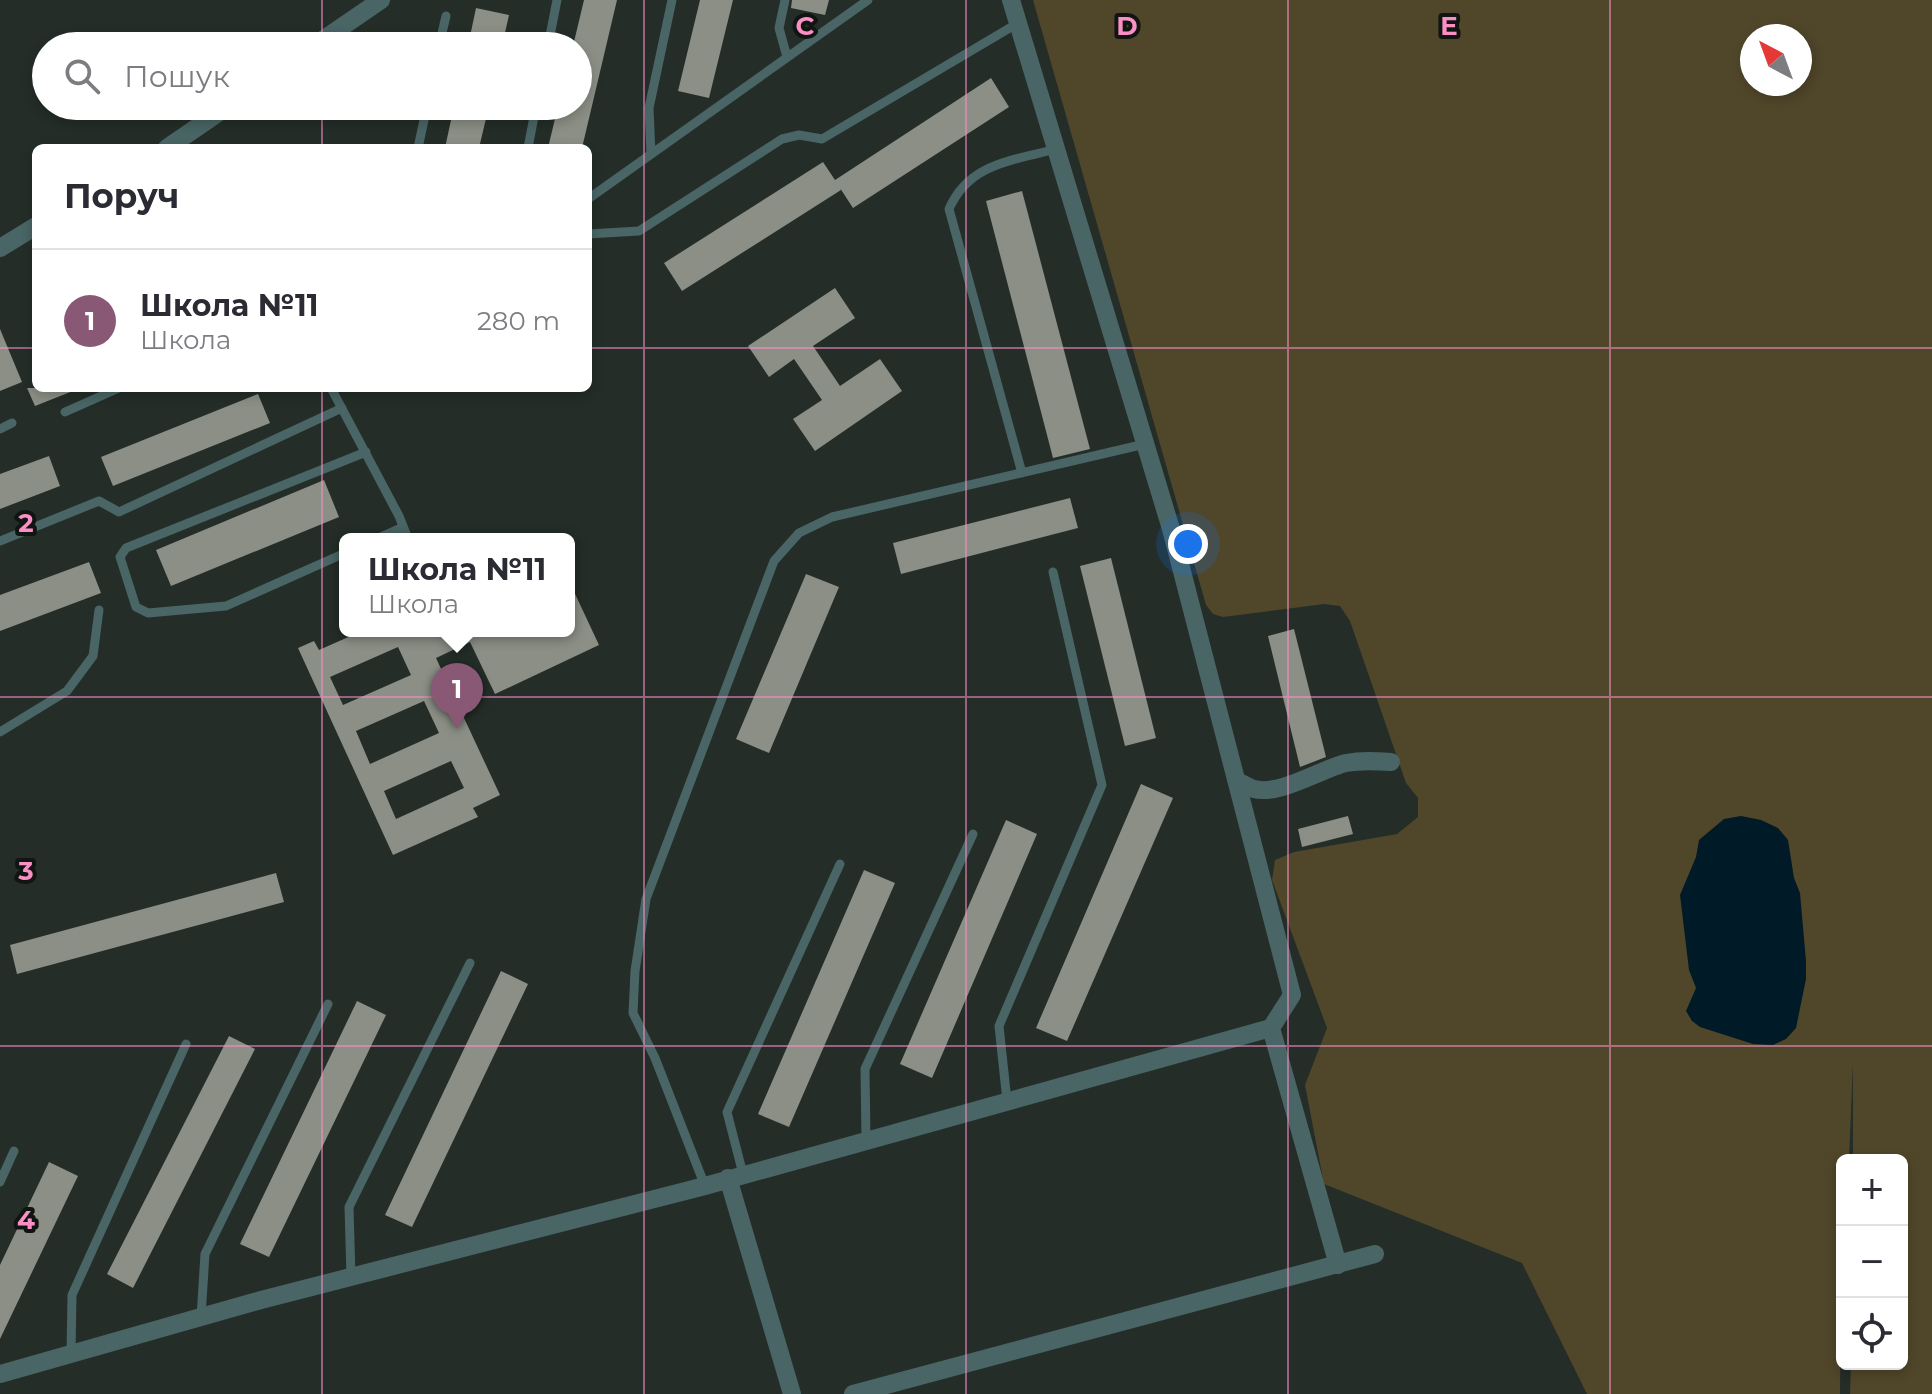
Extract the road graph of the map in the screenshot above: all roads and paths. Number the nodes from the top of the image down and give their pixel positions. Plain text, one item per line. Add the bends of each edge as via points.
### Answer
1 (381, 0) edge
2 (557, 0) edge
3 (672, 0) edge
4 (785, 0) edge
5 (868, 0) edge
6 (1011, 0) edge
7 (446, 16) dead end
8 (1018, 23) junction
9 (334, 32) edge
10 (442, 32) edge
11 (551, 32) edge
12 (787, 57) junction
13 (208, 120) edge
14 (424, 120) edge
15 (533, 120) edge
16 (175, 144) edge
17 (419, 144) edge
18 (529, 144) edge
19 (1056, 149) junction
20 (651, 154) junction
21 (592, 196) edge
22 (32, 228) edge
23 (592, 234) edge
24 (0, 248) edge
25 (110, 392) edge
26 (334, 392) edge
27 (342, 408) junction
28 (65, 412) dead end
29 (12, 423) dead end
30 (0, 429) edge
31 (1145, 444) junction
32 (366, 452) junction
33 (1022, 473) junction
34 (403, 527) junction
35 (390, 533) edge
36 (406, 533) edge
37 (0, 541) edge
38 (339, 556) edge
39 (1053, 572) dead end
40 (99, 610) dead end
41 (0, 732) edge
42 (1391, 762) dead end
43 (1236, 780) junction
44 (973, 834) dead end
45 (840, 864) dead end
46 (470, 963) dead end
47 (328, 1004) dead end
48 (1271, 1028) junction
49 (186, 1044) dead end
50 (1007, 1101) junction
51 (866, 1140) junction
52 (14, 1151) dead end
53 (735, 1176) junction
54 (0, 1182) edge
55 (705, 1186) junction
56 (1375, 1254) dead end
57 (1338, 1265) junction
58 (351, 1277) junction
59 (201, 1317) junction
60 (71, 1354) junction
61 (0, 1374) edge
62 (792, 1394) edge
63 (853, 1394) edge

1 - 9 street
2 - 11 lane
3 - 20 lane via 649,108
4 - 12 lane via 779,28
5 - 12 lane
6 - 8 street
7 - 10 lane
8 - 19 street
8 - 23 lane via 822,139 782,139 639,231
12 - 20 lane
13 - 16 street
14 - 17 lane
15 - 18 lane
19 - 31 street
19 - 33 lane via 982,169 964,184 949,209
20 - 21 lane
22 - 24 street
25 - 28 lane
26 - 27 lane
27 - 32 lane
27 - 37 lane via 119,512 99,501
29 - 30 lane
31 - 33 lane
31 - 43 street
32 - 34 lane
32 - 38 lane via 126,548 120,557 136,607 148,613 226,606
33 - 55 lane via 832,517 799,533 774,561 646,899 635,971 633,1013
34 - 35 lane
34 - 36 lane
39 - 50 lane via 1102,785 999,1026
40 - 41 lane via 93,656 67,691
42 - 43 street via 1344,764 1265,790
43 - 48 street via 1292,995
44 - 51 lane via 865,1069
45 - 53 lane via 727,1112
46 - 58 lane via 349,1207
47 - 59 lane via 205,1254
48 - 50 street
48 - 57 street
49 - 60 lane via 72,1295
50 - 51 street
51 - 53 street
52 - 54 lane
53 - 55 street
53 - 62 street
55 - 58 street
56 - 57 street
57 - 63 street
58 - 59 street
59 - 60 street
60 - 61 street

